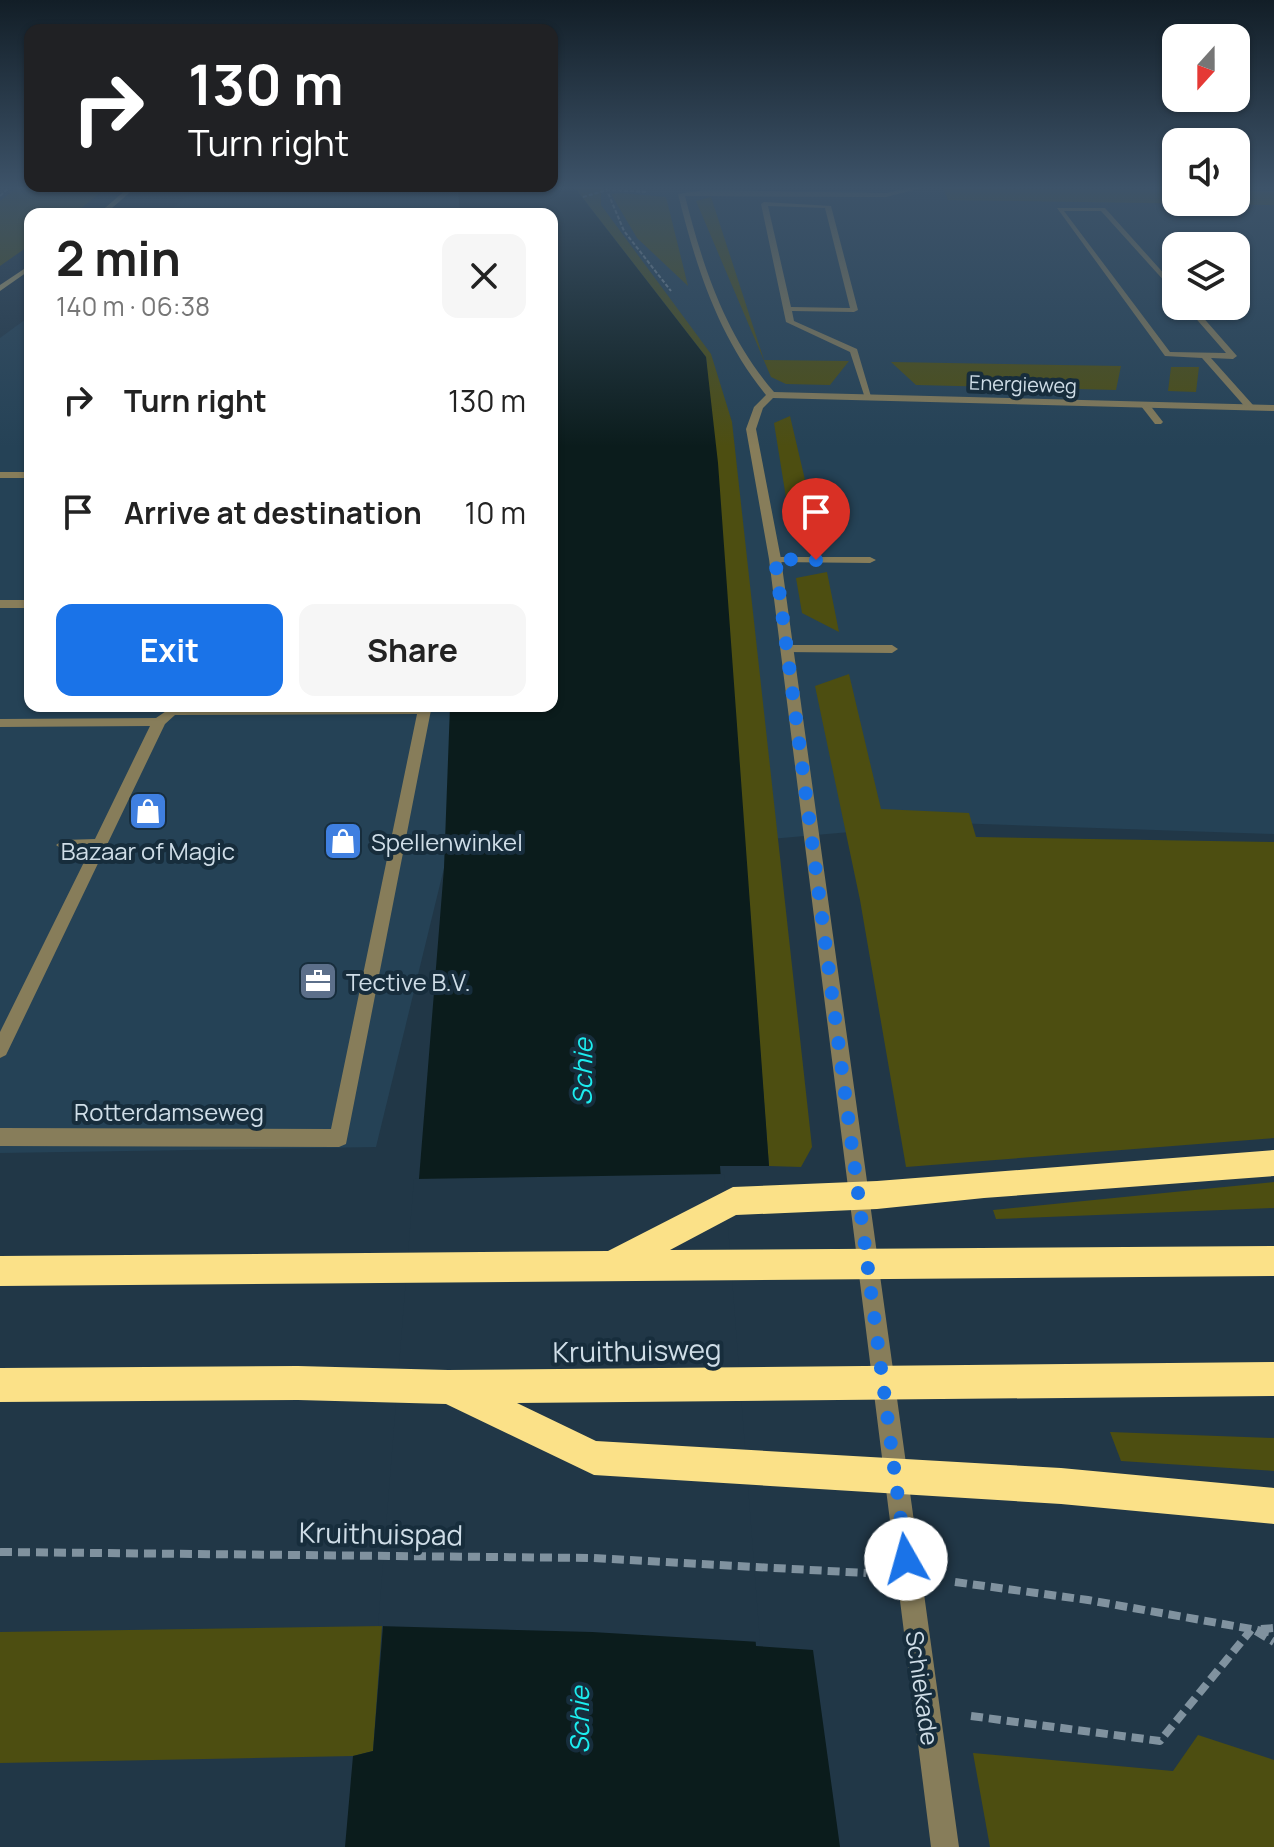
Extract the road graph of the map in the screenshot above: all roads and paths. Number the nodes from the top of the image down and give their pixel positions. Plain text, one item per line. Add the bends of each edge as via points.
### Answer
1 (20, 274) edge
2 (703, 274) edge
3 (779, 274) edge
4 (845, 274) edge
5 (1108, 274) edge
6 (0, 289) edge
7 (787, 309) junction
8 (1201, 320) edge
9 (1204, 355) junction
10 (771, 395) junction
11 (869, 398) junction
12 (1146, 406) junction
13 (1250, 407) junction
14 (1274, 408) edge
15 (1158, 422) dead end
16 (0, 475) edge
17 (24, 475) edge
18 (775, 559) junction
19 (870, 560) dead end
20 (0, 604) edge
21 (24, 604) edge
22 (787, 649) junction
23 (892, 649) dead end
24 (171, 712) edge
25 (424, 712) edge
26 (159, 722) junction
27 (0, 723) edge
28 (100, 844) junction
29 (63, 845) dead end
30 (0, 1050) edge
31 (0, 1137) edge
32 (1274, 1163) edge
33 (1274, 1261) edge
34 (607, 1267) junction
35 (0, 1271) edge
36 (1274, 1379) edge
37 (0, 1385) edge
38 (448, 1387) junction
39 (1274, 1506) edge
40 (0, 1552) edge
41 (761, 1566) dead end
42 (1088, 1600) dead end
43 (1252, 1629) junction
44 (1274, 1631) edge
45 (1274, 1642) edge
46 (925, 1709) junction
47 (945, 1847) edge

1 - 6 street
2 - 10 street via 732,336
3 - 7 street
4 - 7 street via 854,310
5 - 9 street via 1168,354
7 - 11 street via 790,322 854,351
8 - 9 street via 1233,356
9 - 13 street
10 - 11 street, Energieweg
10 - 18 street, Schiekade via 759,407 751,429
11 - 12 street, Energieweg
12 - 13 street, Energieweg
12 - 15 street
13 - 14 street, Energieweg
16 - 17 street
18 - 19 street
18 - 22 street, Schiekade
20 - 21 street
22 - 23 street
22 - 46 street, Schiekade
24 - 26 street, Rotterdamseweg
25 - 31 street, Rotterdamseweg via 339,1138
26 - 27 street
26 - 28 street
28 - 29 street
28 - 30 street
32 - 34 highway via 877,1195 733,1201
33 - 34 highway
34 - 35 highway
36 - 38 highway, Kruithuisweg
37 - 38 highway, Kruithuisweg
38 - 39 highway via 594,1458 1061,1486
40 - 41 path, Kruithuispad via 592,1558
42 - 43 path
43 - 44 path
43 - 45 path
43 - 46 path via 1160,1741
46 - 47 street, Schiekade

